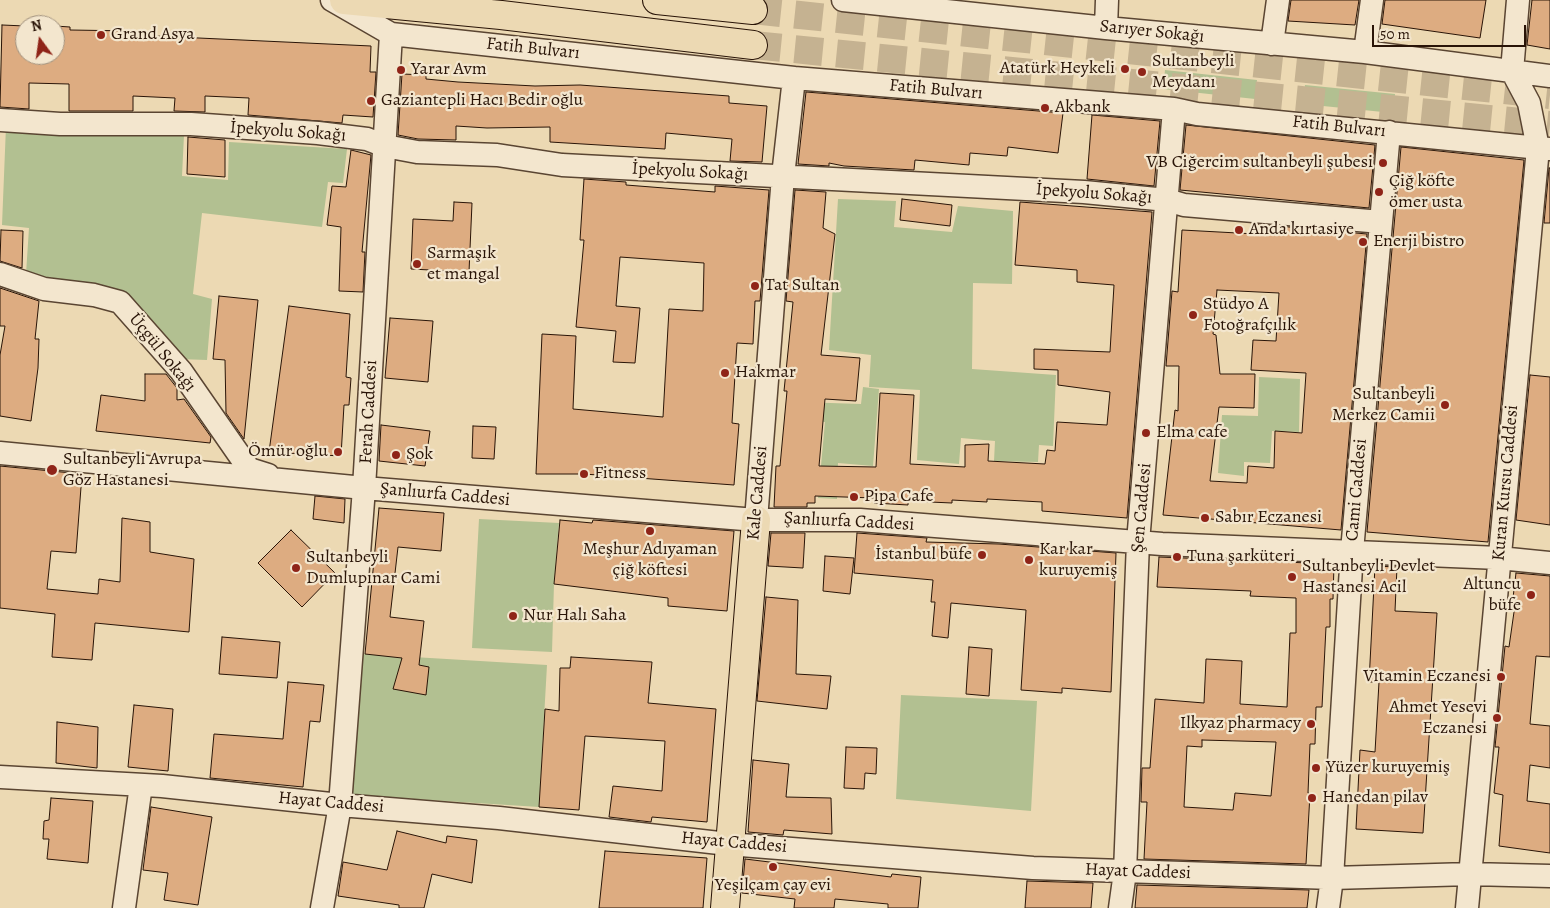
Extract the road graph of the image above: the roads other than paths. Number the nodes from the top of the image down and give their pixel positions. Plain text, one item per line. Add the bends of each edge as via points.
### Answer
1 (331, 0) edge
2 (344, 0) edge
3 (656, 0) edge
4 (843, 0) edge
5 (1107, 0) edge
6 (1278, 0) edge
7 (1372, 0) edge
8 (1518, 0) edge
9 (753, 10) tunnel mouth
10 (1106, 28) junction
11 (392, 34) junction
12 (1272, 44) junction
13 (753, 45) tunnel mouth
14 (1365, 52) junction
15 (1512, 71) junction
16 (1550, 76) edge
17 (794, 78) junction
18 (1174, 109) junction
19 (0, 120) edge
20 (1389, 132) junction
21 (385, 146) junction
22 (1544, 148) edge
23 (783, 176) junction
24 (1167, 200) junction
25 (1381, 222) junction
26 (1540, 230) edge
27 (0, 274) edge
28 (0, 453) edge
29 (292, 482) junction
30 (364, 488) junction
31 (756, 520) junction
32 (1138, 542) junction
33 (1352, 551) junction
34 (1499, 558) junction
35 (1550, 563) edge
36 (0, 777) edge
37 (142, 785) junction
38 (340, 805) junction
39 (728, 844) junction
40 (1125, 872) junction
41 (1470, 874) junction
42 (1550, 876) edge
43 (1332, 878) junction
44 (124, 908) edge
45 (322, 908) edge
46 (725, 908) edge
47 (1120, 908) edge
48 (1328, 908) edge
49 (1467, 908) edge

1 - 11 street, Fatih Bulvarı
2 - 13 main road, Fatih Bulvarı
3 - 9 main road
4 - 10 street, Sarıyer Sokağı
5 - 10 street
6 - 12 street
7 - 14 street
8 - 15 street
10 - 12 street, Sarıyer Sokağı
11 - 17 street, Fatih Bulvarı
11 - 21 street, Ferah Caddesi
12 - 14 street, Sarıyer Sokağı
14 - 15 street, Sarıyer Sokağı
15 - 16 street, Sarıyer Sokağı
15 - 22 street, Kuran Kursu Caddesi via 1530,103
17 - 18 street, Fatih Bulvarı
17 - 23 street, Kale Caddesi
18 - 20 street, Fatih Bulvarı via 1197,114
18 - 24 street, Şen Caddesi
19 - 21 street, İpekyolu Sokağı via 60,124 191,124 318,133 367,139
20 - 22 street, Fatih Bulvarı
20 - 25 street, Cami Caddesi
21 - 23 street, İpekyolu Sokağı via 417,152 497,155 562,165
21 - 30 street, Ferah Caddesi
22 - 26 street, Kuran Kursu Caddesi
23 - 24 street, İpekyolu Sokağı via 1084,192
23 - 31 street, Kale Caddesi
24 - 25 street, İpekyolu Sokağı via 1184,206
24 - 32 street, Şen Caddesi
25 - 33 street, Cami Caddesi
26 - 34 street, Kuran Kursu Caddesi
27 - 29 street, Üçgül Sokağı via 44,289 94,295 120,302 181,371 249,469
28 - 29 street, Şanlıurfa Caddesi
29 - 30 street, Şanlıurfa Caddesi
30 - 31 street, Şanlıurfa Caddesi
30 - 38 street, Ferah Caddesi
31 - 32 street, Şanlıurfa Caddesi via 860,520
31 - 39 main road, Kale Caddesi
32 - 33 street, Şanlıurfa Caddesi
32 - 40 street, Şen Caddesi
33 - 34 street, Şanlıurfa Caddesi
33 - 43 street, Cami Caddesi
34 - 35 street, Şanlıurfa Caddesi
34 - 41 street, Kuran Kursu Caddesi
36 - 37 street, Hayat Caddesi
37 - 38 street, Hayat Caddesi
37 - 44 street
38 - 39 street, Hayat Caddesi via 500,818
38 - 45 street, Ferah Caddesi
39 - 40 street, Hayat Caddesi
39 - 46 main road, Kale Caddesi
40 - 43 street, Hayat Caddesi
40 - 47 street, Şen Caddesi
41 - 42 street, Hayat Caddesi
41 - 43 street, Hayat Caddesi
41 - 49 street, Kuran Kursu Caddesi
43 - 48 street, Cami Caddesi

